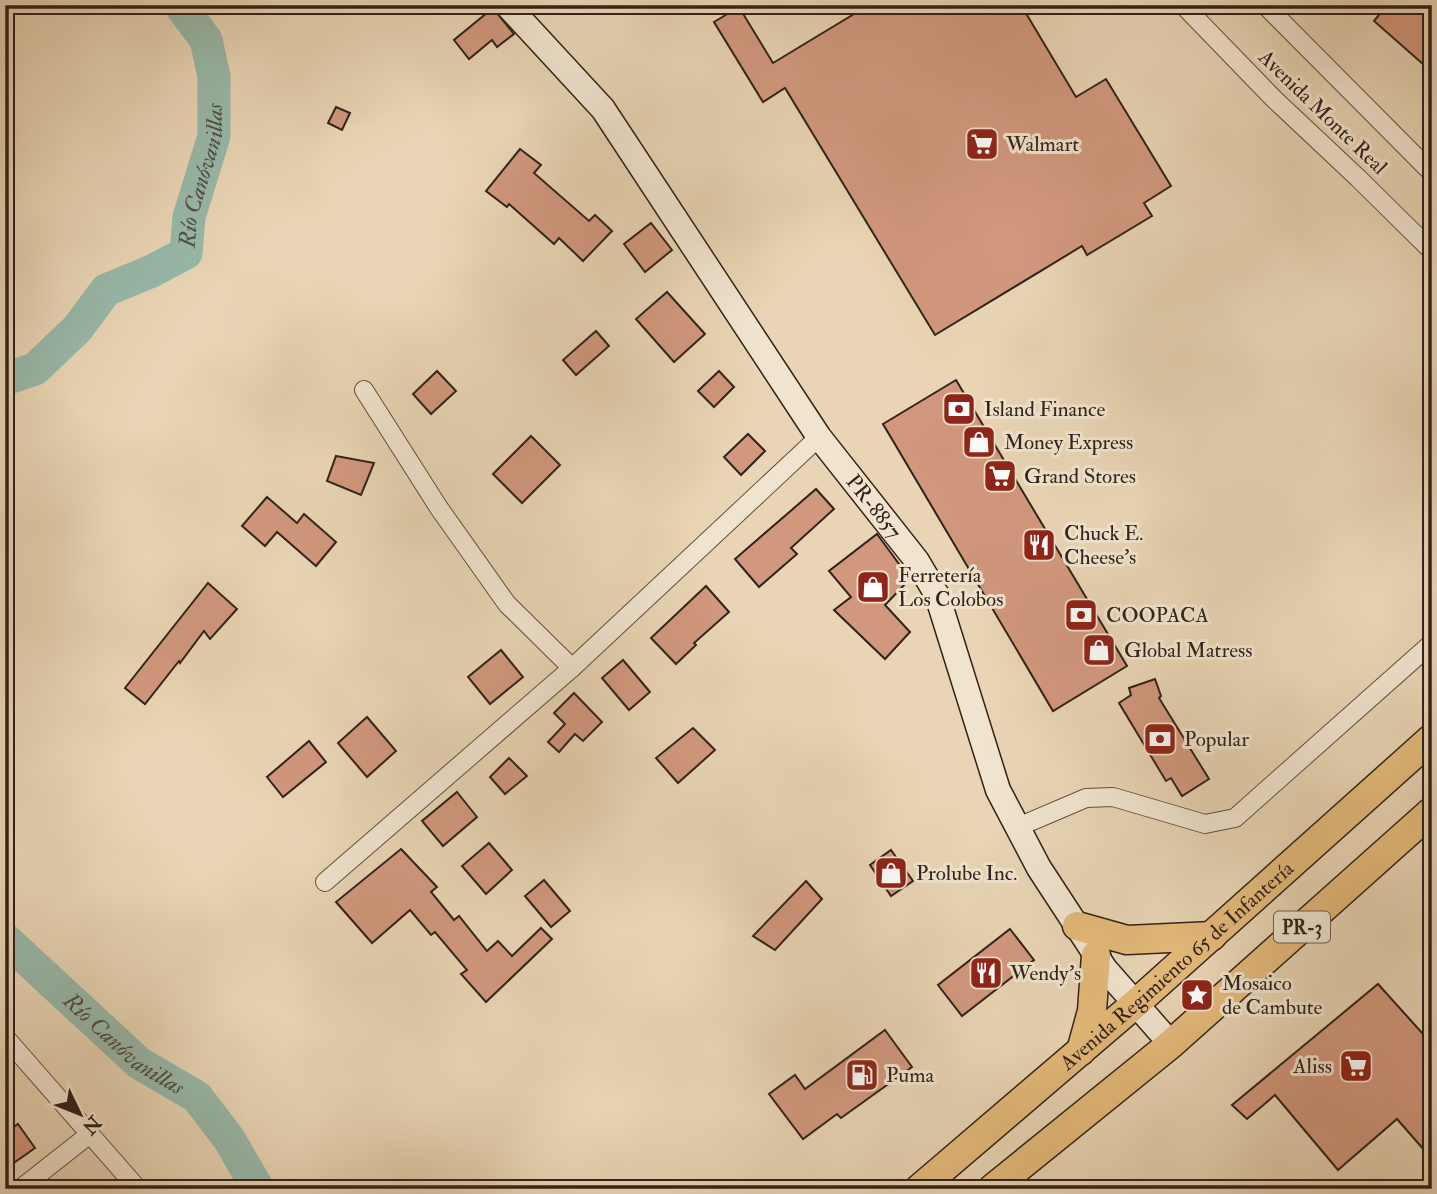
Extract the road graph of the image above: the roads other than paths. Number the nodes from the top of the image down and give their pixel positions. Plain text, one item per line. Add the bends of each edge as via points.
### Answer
1 (508, 5) edge
2 (1183, 5) edge
3 (1265, 5) edge
4 (1432, 173) edge
5 (1432, 251) edge
6 (364, 390) dead end
7 (819, 437) junction
8 (1432, 643) edge
9 (572, 668) junction
10 (1432, 738) edge
11 (1432, 811) edge
12 (1017, 827) junction
13 (325, 882) dead end
14 (1077, 926) junction
15 (1212, 936) junction
16 (1096, 955) junction
17 (1135, 1005) junction
18 (5, 1037) edge
19 (1171, 1044) junction
20 (1082, 1051) junction
21 (90, 1134) junction
22 (20, 1189) edge
23 (138, 1189) edge
24 (919, 1189) edge
25 (992, 1189) edge

1 - 7 street, PR-8857 via 603,109
2 - 5 street, Avenida Monte Real
3 - 4 street, Avenida Monte Real
6 - 9 street via 507,604
7 - 9 street
7 - 12 street, PR-8857 via 917,561 937,595 998,790
8 - 12 street via 1235,818 1205,824 1113,797 1086,798
9 - 13 street
10 - 15 main road, Avenida Regimiento 65 de Infantería / PR-3
11 - 19 main road, PR-3
12 - 14 street, PR-8857
14 - 15 main road via 1127,940
14 - 16 street, PR-8857
15 - 17 main road, Avenida Regimiento 65 de Infantería / PR-3
16 - 17 street, PR-8857
16 - 20 main road via 1092,1011
17 - 19 street, PR-8857
17 - 20 main road, Avenida Regimiento 65 de Infantería / PR-3
18 - 21 street
19 - 25 main road, PR-3
20 - 24 main road, Avenida Regimiento 65 de Infantería / PR-3
21 - 22 street
21 - 23 street

